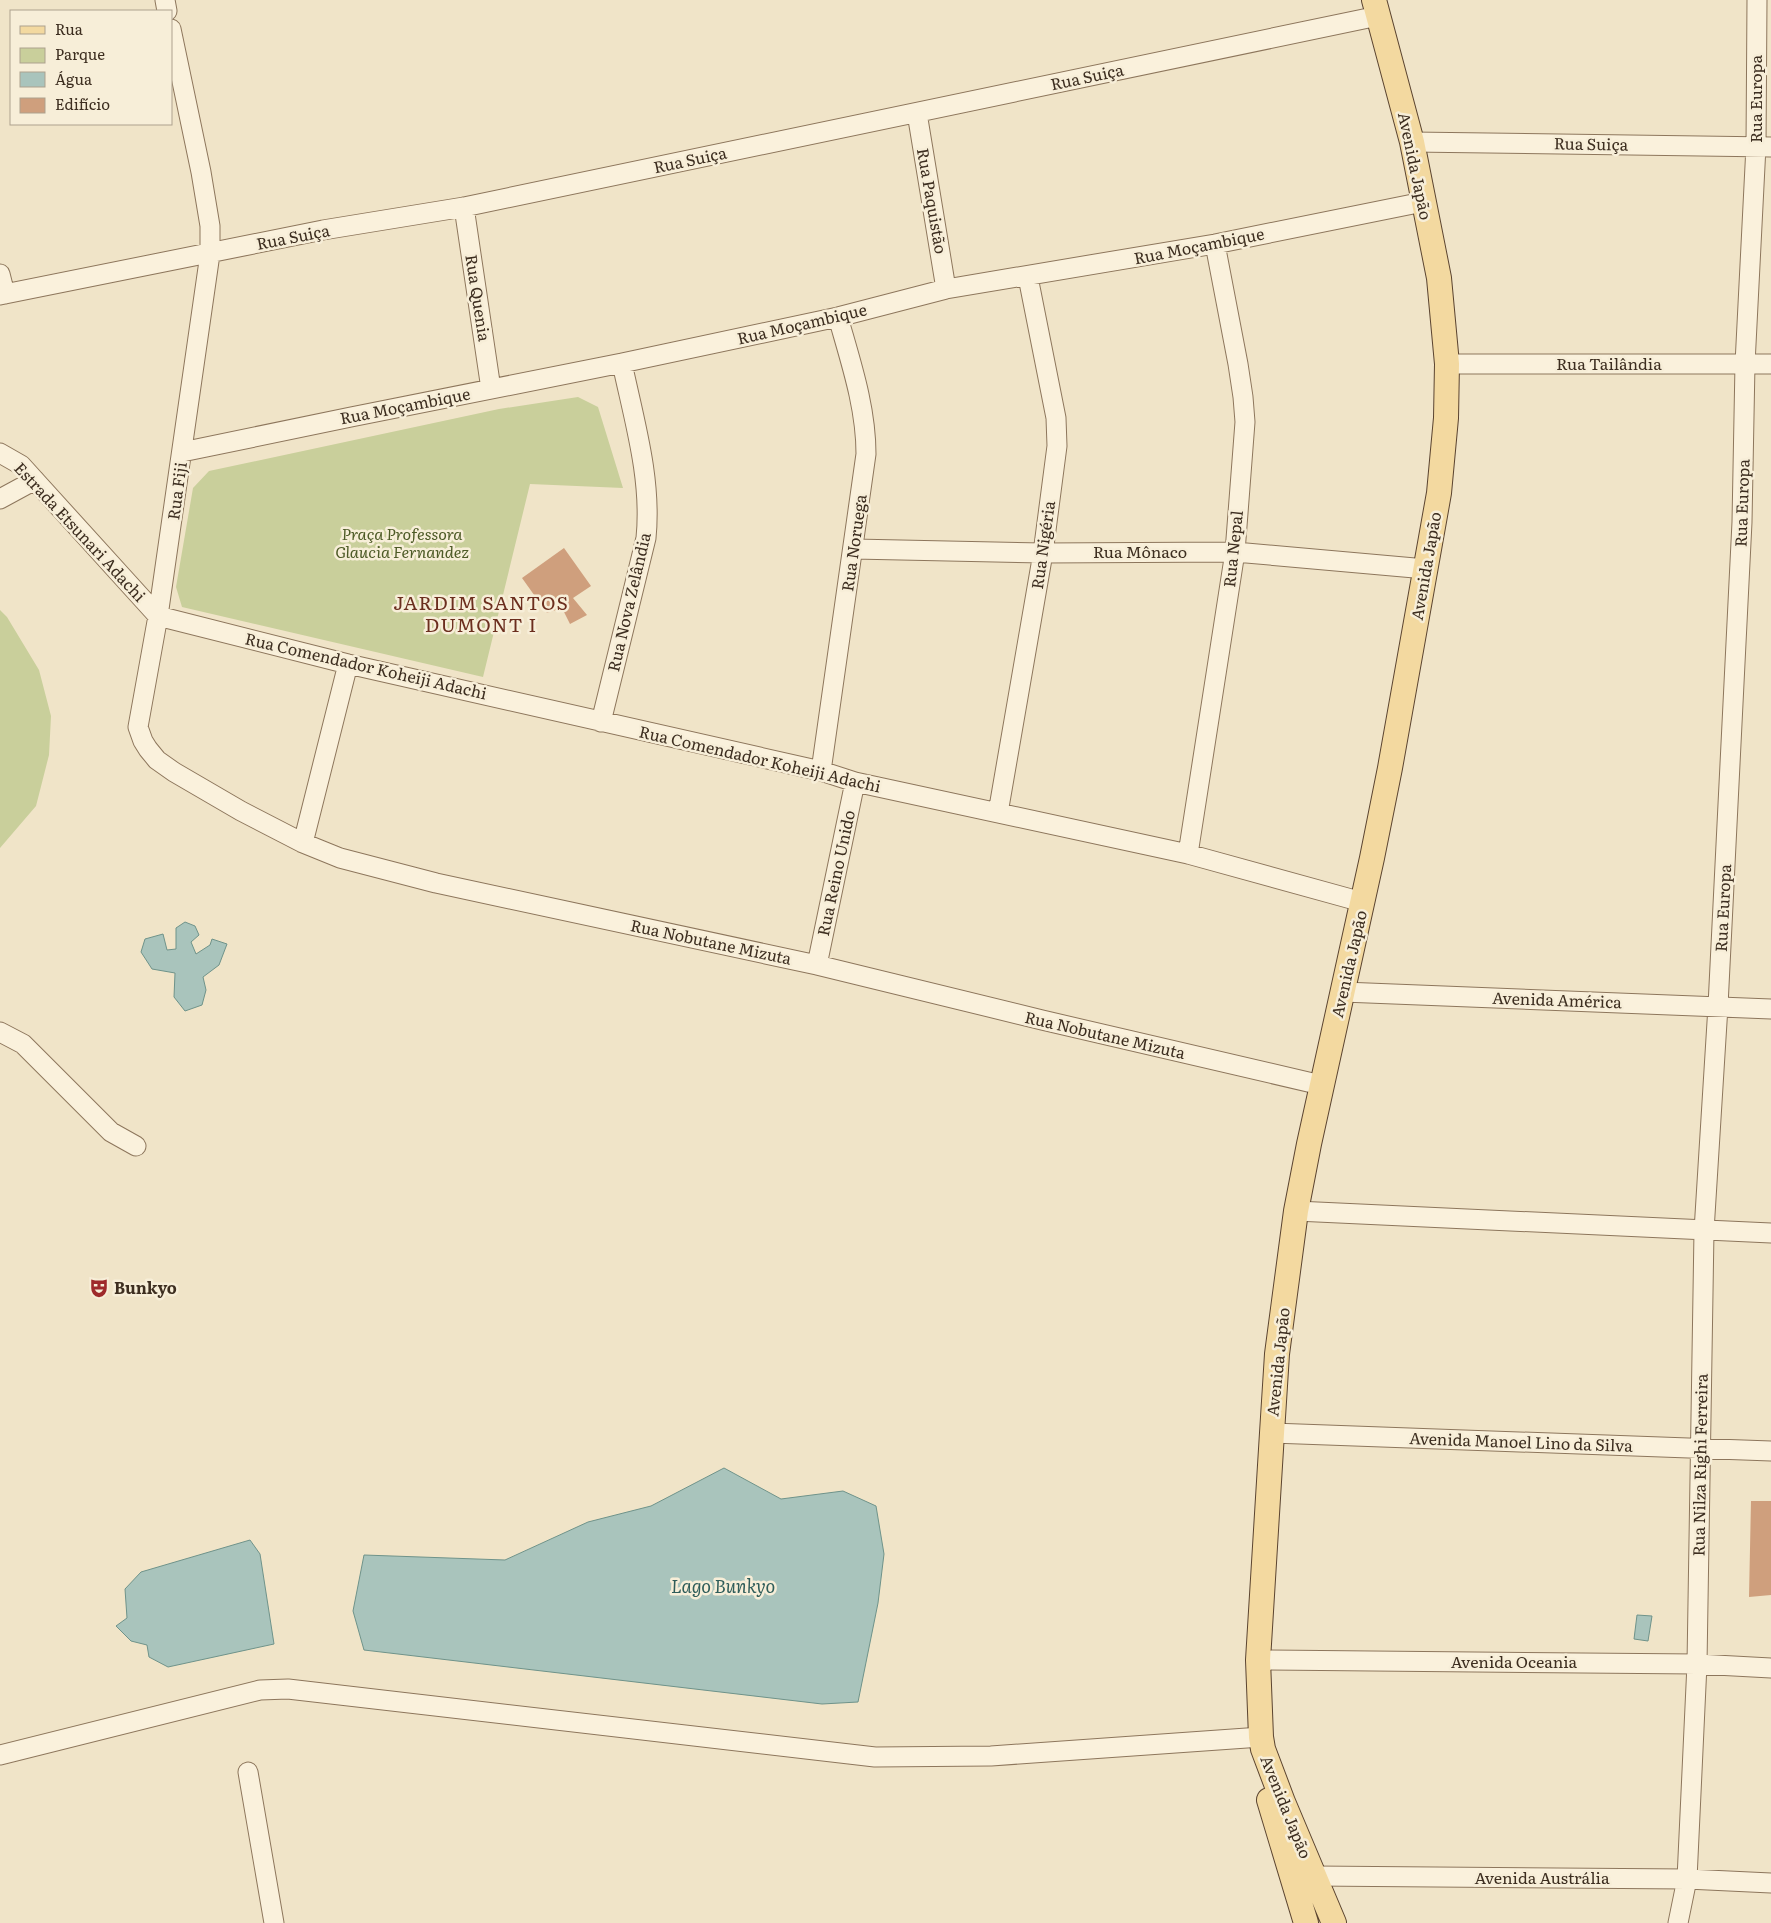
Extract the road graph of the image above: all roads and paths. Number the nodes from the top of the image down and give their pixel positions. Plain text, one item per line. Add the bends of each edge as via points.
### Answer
1 (1756, 0) edge
2 (1376, 8) edge
3 (172, 34) edge
4 (917, 114) junction
5 (1412, 142) junction
6 (1764, 146) edge
7 (1423, 202) junction
8 (464, 207) junction
9 (1215, 244) junction
10 (210, 254) junction
11 (0, 274) edge
12 (1028, 276) junction
13 (946, 289) junction
14 (2, 294) edge
15 (838, 317) junction
16 (622, 363) junction
17 (1447, 364) junction
18 (1745, 364) junction
19 (1771, 364) edge
20 (492, 389) junction
21 (182, 452) junction
22 (0, 453) edge
23 (34, 480) junction
24 (0, 499) edge
25 (854, 549) junction
26 (1234, 552) junction
27 (1043, 553) junction
28 (1426, 569) junction
29 (158, 616) junction
30 (348, 664) junction
31 (601, 722) junction
32 (138, 727) joint
33 (821, 771) junction
34 (855, 782) junction
35 (998, 813) junction
36 (303, 843) junction
37 (1188, 854) junction
38 (1362, 902) junction
39 (817, 965) junction
40 (1342, 992) junction
41 (1718, 1006) junction
42 (1771, 1009) edge
43 (0, 1032) edge
44 (1321, 1085) junction
45 (136, 1146) dead end
46 (1296, 1211) junction
47 (1704, 1231) junction
48 (1771, 1233) edge
49 (1272, 1433) junction
50 (1700, 1449) junction
51 (1771, 1451) edge
52 (1258, 1660) junction
53 (1696, 1664) junction
54 (1771, 1668) edge
55 (1262, 1743) junction
56 (0, 1755) edge
57 (248, 1772) dead end
58 (1314, 1876) junction
59 (1687, 1879) junction
60 (1771, 1883) edge
61 (1303, 1921) edge
62 (274, 1923) edge
63 (1334, 1923) edge
64 (1678, 1923) edge

1 - 6 street, Rua Europa
2 - 4 street, Rua Suiça
2 - 5 main road, Avenida Japão
3 - 10 street, Rua Fiji via 201,172 210,226
4 - 8 street, Rua Suiça
4 - 13 street, Rua Paquistão
5 - 6 street, Rua Suiça
5 - 7 main road, Avenida Japão
6 - 18 street, Rua Europa
7 - 9 street, Rua Moçambique
7 - 17 main road, Avenida Japão via 1440,278
8 - 10 street, Rua Suiça via 323,230
8 - 20 street, Rua Quenia
9 - 12 street, Rua Moçambique
9 - 26 street, Rua Nepal via 1245,422
10 - 14 street, Rua Suiça
10 - 21 street, Rua Fiji
11 - 14 street
12 - 13 street, Rua Moçambique
12 - 27 street, Rua Nigéria via 1056,418 1057,446
13 - 15 street, Rua Moçambique
15 - 16 street, Rua Moçambique
15 - 25 street, Rua Noruega via 866,432
16 - 20 street, Rua Moçambique
16 - 31 street, Rua Nova Zelândia via 648,491 648,514 646,538
17 - 18 street, Rua Tailândia
17 - 28 main road, Avenida Japão via 1444,457
18 - 19 street, Rua Tailândia
18 - 41 street, Rua Europa via 1742,522
20 - 21 street, Rua Moçambique
21 - 29 street, Rua Fiji
22 - 23 street, Estrada Etsunari Adachi via 21,465
23 - 24 street
23 - 29 street, Estrada Etsunari Adachi
25 - 27 street, Rua Mônaco
25 - 33 street, Rua Noruega
26 - 27 street, Rua Mônaco
26 - 28 street, Rua Mônaco
26 - 37 street, Rua Nepal
27 - 35 street, Rua Nigéria
28 - 38 main road, Avenida Japão
29 - 30 street, Rua Comendador Koheiji Adachi
29 - 32 street, Rua Fiji
30 - 31 street, Rua Comendador Koheiji Adachi
30 - 36 street
31 - 33 street, Rua Comendador Koheiji Adachi
32 - 36 street, Rua Nobutane Mizuta via 148,749 174,772
33 - 34 street, Rua Comendador Koheiji Adachi
34 - 35 street, Rua Comendador Koheiji Adachi
34 - 39 street, Rua Reino Unido
35 - 37 street, Rua Comendador Koheiji Adachi
36 - 39 street, Rua Nobutane Mizuta via 340,858 436,883
37 - 38 street, Rua Comendador Koheiji Adachi
38 - 40 main road, Avenida Japão
39 - 44 street, Rua Nobutane Mizuta
40 - 41 street, Avenida América
40 - 44 main road, Avenida Japão
41 - 42 street, Avenida América
41 - 47 street, Rua Nilza Righi Ferreira
43 - 45 street via 23,1044 111,1132
44 - 46 main road, Avenida Japão
46 - 47 street
46 - 49 main road, Avenida Japão via 1278,1354
47 - 48 street
47 - 50 street, Rua Nilza Righi Ferreira
49 - 50 street, Avenida Manoel Lino da Silva
49 - 52 main road, Avenida Japão
50 - 51 street, Avenida Manoel Lino da Silva
50 - 53 street, Rua Nilza Righi Ferreira
52 - 53 street, Avenida Oceania
52 - 55 main road, Avenida Japão
53 - 54 street, Avenida Oceania
53 - 59 street, Rua Nilza Righi Ferreira
55 - 56 street via 991,1756 875,1757 288,1689 260,1690
55 - 58 main road, Avenida Japão
55 - 61 main road via 1270,1809
57 - 62 street
58 - 59 street, Avenida Austrália
58 - 63 main road, Avenida Japão
59 - 60 street, Avenida Austrália
59 - 64 street, Rua Nilza Righi Ferreira

